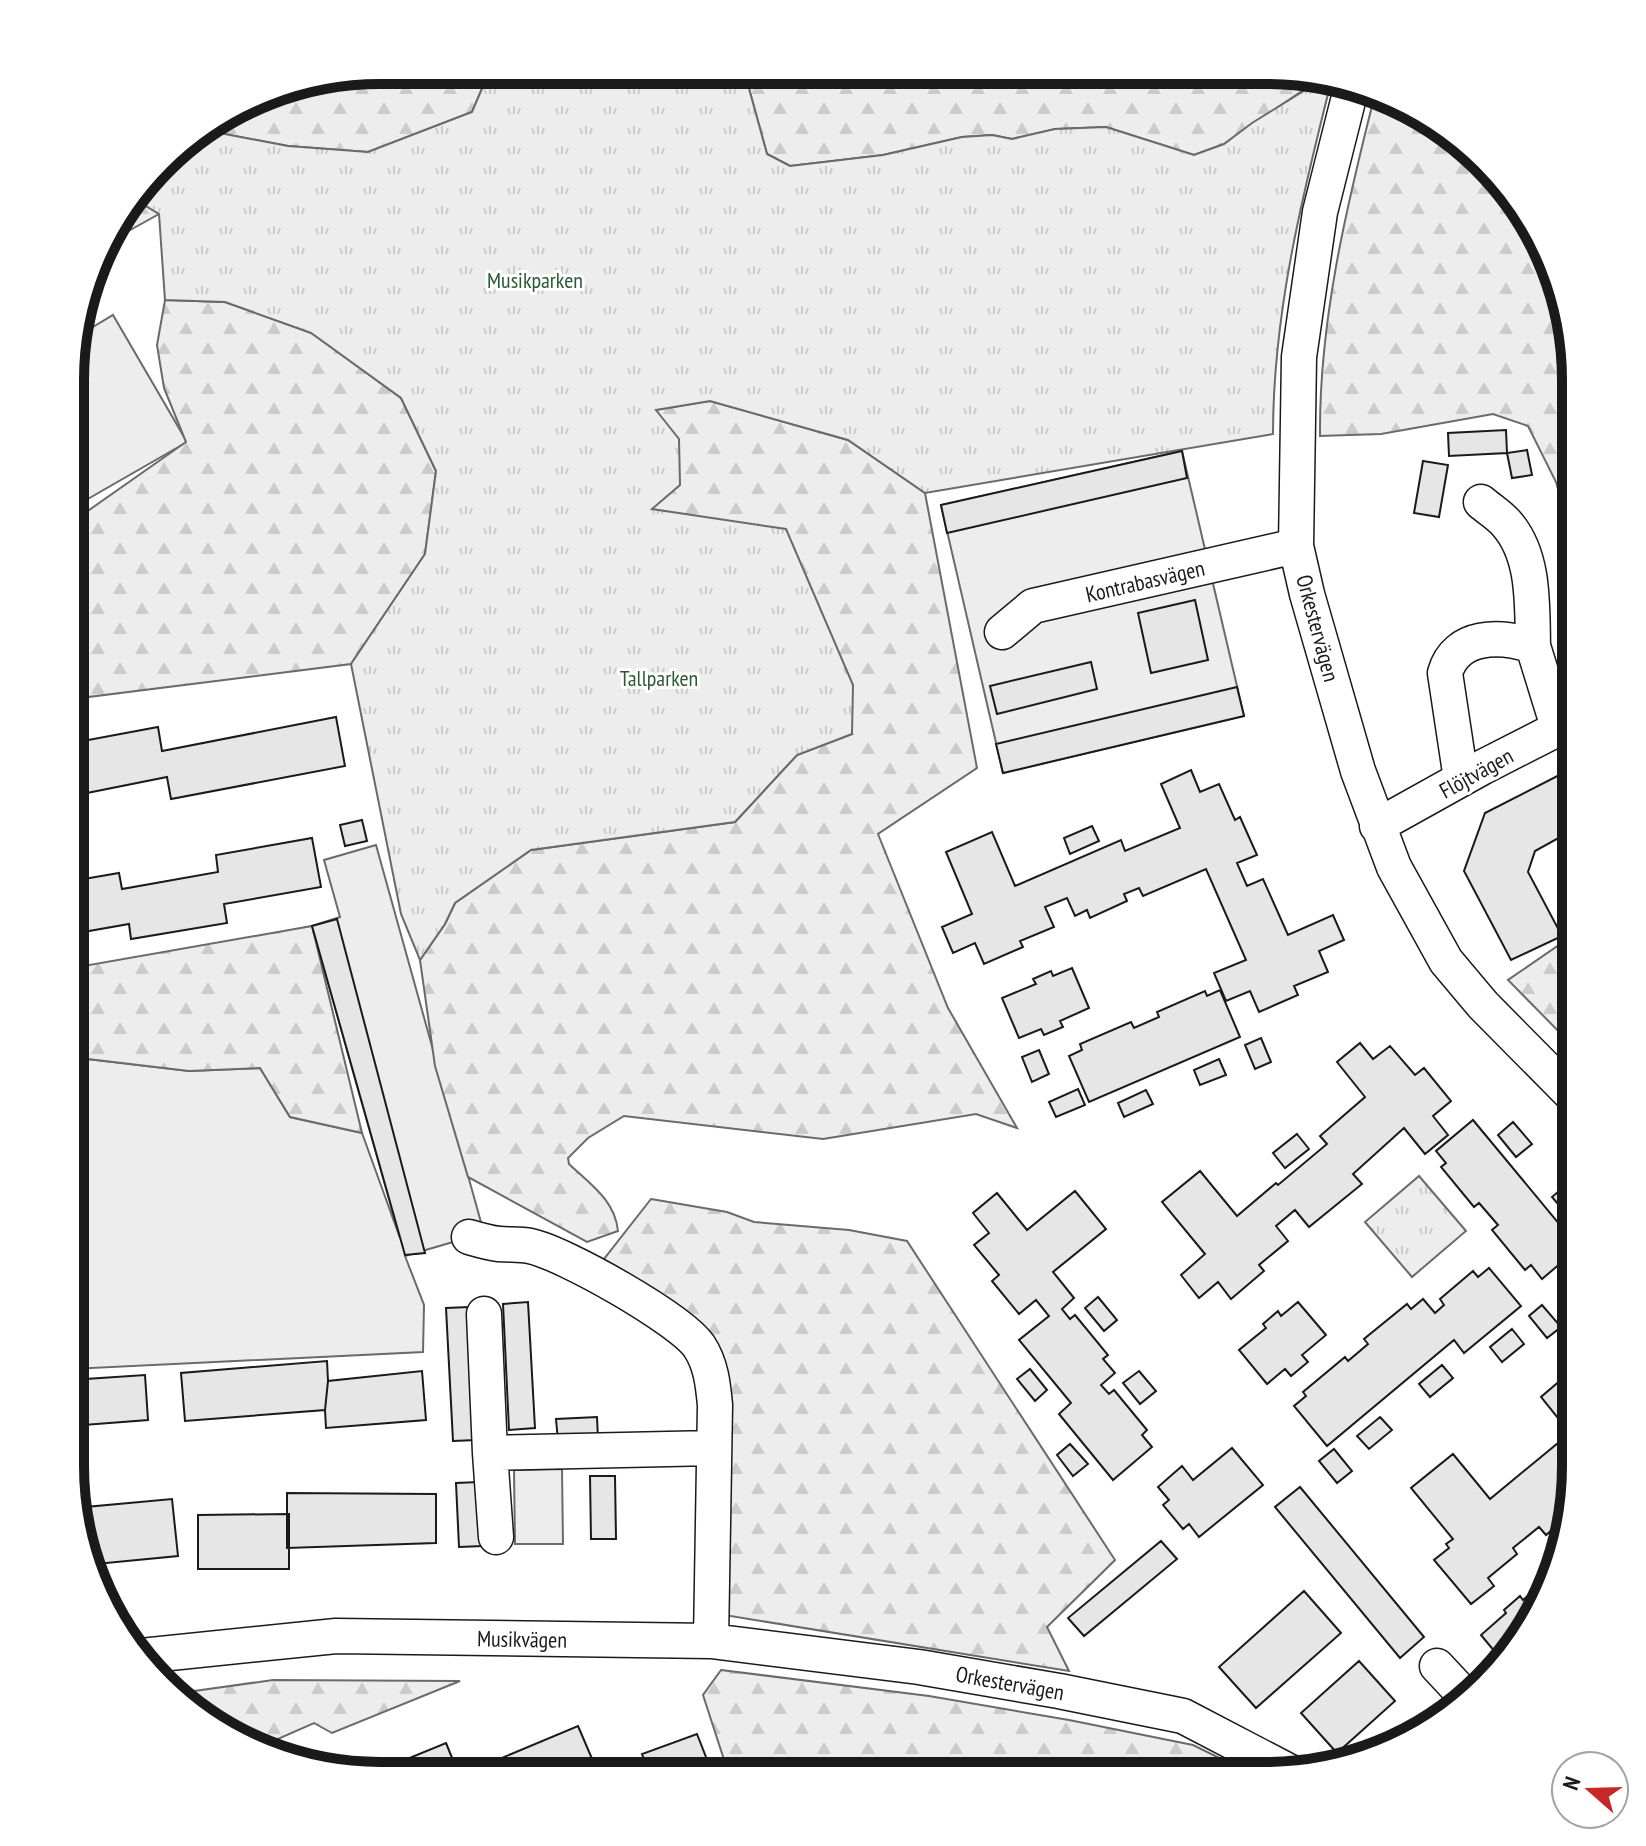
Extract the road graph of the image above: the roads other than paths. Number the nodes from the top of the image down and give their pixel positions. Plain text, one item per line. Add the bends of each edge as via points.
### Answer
1 (1349, 96) edge
2 (1481, 502) dead end
3 (1296, 546) junction
4 (1002, 632) dead end
5 (1533, 646) junction
6 (1562, 713) edge
7 (1562, 727) edge
8 (1461, 779) junction
9 (1377, 826) junction
10 (1562, 1085) edge
11 (469, 1237) dead end
12 (484, 1314) dead end
13 (714, 1448) junction
14 (490, 1453) junction
15 (496, 1537) dead end
16 (711, 1641) junction
17 (152, 1655) edge
18 (1437, 1666) dead end
19 (1460, 1690) edge
20 (1271, 1762) edge

1 - 3 street, Orkestervägen via 1320,212 1299,357
2 - 5 street via 1507,523 1525,557
3 - 4 street, Kontrabasvägen via 1033,606
3 - 9 street, Orkestervägen
5 - 6 street
5 - 8 street via 1491,639 1459,647 1449,658 1445,673
7 - 8 street, Flöjtvägen
8 - 9 street, Flöjtvägen
9 - 10 street, Orkestervägen via 1446,961
11 - 13 street via 532,1246 593,1273 690,1335 713,1376
12 - 14 street
13 - 14 street
13 - 16 street
14 - 15 street
16 - 17 street, Musikvägen via 336,1636
16 - 20 street, Orkestervägen via 919,1667 1183,1716
18 - 19 street

